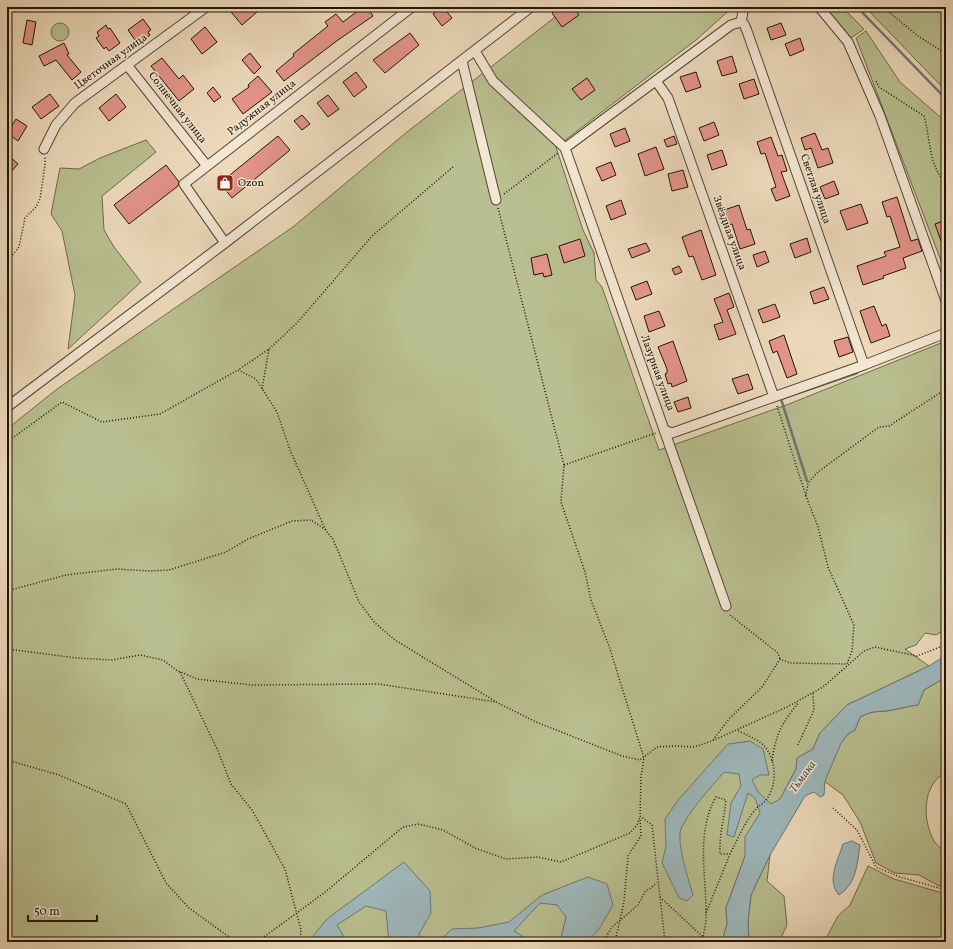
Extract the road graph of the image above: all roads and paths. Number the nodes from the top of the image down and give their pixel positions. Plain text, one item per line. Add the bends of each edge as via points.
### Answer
1 (206, 7) edge
2 (412, 7) edge
3 (531, 7) edge
4 (744, 7) edge
5 (819, 7) edge
6 (883, 7) edge
7 (740, 22) junction
8 (475, 51) junction
9 (946, 54) edge
10 (462, 61) junction
11 (128, 65) junction
12 (875, 80) dead end
13 (656, 81) junction
14 (565, 148) junction
15 (44, 149) joint
16 (207, 166) junction
17 (453, 167) dead end
18 (946, 183) edge
19 (496, 200) junction
20 (225, 243) junction
21 (7, 262) edge
22 (946, 301) edge
23 (946, 333) edge
24 (269, 349) junction
25 (864, 365) junction
26 (238, 370) junction
27 (262, 389) junction
28 (946, 389) edge
29 (774, 397) junction
30 (7, 407) edge
31 (664, 430) junction
32 (7, 442) edge
33 (564, 465) junction
34 (806, 496) junction
35 (326, 531) junction
36 (7, 591) edge
37 (726, 606) joint
38 (946, 642) edge
39 (7, 649) edge
40 (780, 659) junction
41 (847, 664) junction
42 (180, 672) junction
43 (813, 693) junction
44 (801, 700) junction
45 (498, 703) junction
46 (737, 730) junction
47 (712, 741) junction
48 (798, 745) dead end
49 (644, 758) junction
50 (7, 760) edge
51 (772, 762) junction
52 (833, 808) dead end
53 (640, 816) junction
54 (730, 854) junction
55 (658, 883) junction
56 (946, 890) edge
57 (660, 897) junction
58 (296, 915) junction
59 (706, 915) junction
60 (620, 920) junction
61 (702, 937) junction
62 (236, 942) edge
63 (257, 942) edge
64 (300, 942) edge
65 (603, 942) edge
66 (615, 942) edge
67 (665, 942) edge
68 (702, 942) edge
69 (705, 942) edge

1 - 11 street, Цветочная улица
2 - 16 street, Радужная улица
3 - 8 street
4 - 7 street
5 - 22 street via 848,42 854,55 886,130
6 - 9 path via 918,36
7 - 13 street via 731,25
7 - 25 street, Светлая улица via 748,31
8 - 10 street
8 - 14 street via 493,82
10 - 19 street
10 - 20 street
11 - 15 street, Цветочная улица via 75,103 56,125
11 - 16 street, Солнечная улица
12 - 18 path via 880,87 924,116 936,172
13 - 14 street
13 - 29 street, Звёздная улица via 668,98
14 - 19 path
14 - 31 street, Лазурная улица
15 - 21 path via 46,166 40,199 25,218 19,247
16 - 20 street, Радужная улица via 184,184
17 - 24 path via 372,236 297,323
19 - 33 path
20 - 30 street
23 - 25 street
24 - 26 path
24 - 27 path
25 - 29 street
26 - 27 path via 256,379
26 - 32 path via 160,414 102,422 62,402
27 - 35 path via 277,412 290,450
28 - 34 path via 888,426 879,427 818,472 808,483
29 - 31 street via 672,433
29 - 34 path
31 - 33 path
31 - 37 street, Лазурная улица
33 - 49 path via 562,502 585,572 591,600 609,646
34 - 41 path via 818,527 828,567 854,625 852,651
35 - 36 path via 311,520 292,522 248,539 226,552 169,570 117,568 66,575
35 - 45 path via 334,539 359,602 376,623 396,640
37 - 40 path via 731,617 778,653
38 - 41 path via 918,656 875,647 864,651
39 - 42 path via 112,660 140,655 163,660
40 - 41 path via 790,663
40 - 47 path via 762,687 729,719
41 - 43 path
42 - 45 path via 197,679 252,685 379,684
42 - 58 path via 231,784 252,810 285,869
43 - 44 path
43 - 48 path via 814,710
44 - 46 path
44 - 51 path via 782,723
45 - 49 path via 536,722 622,756 640,760
46 - 47 path
46 - 51 path via 766,747
47 - 49 path via 694,747 657,747
49 - 53 path
50 - 62 path via 58,775 126,804 166,883 189,908
51 - 54 path via 776,776 769,795 755,810
52 - 56 path via 856,830 876,867 900,877
53 - 55 path via 652,825
53 - 58 path via 630,833 561,862 538,857 506,858 475,848 443,830 419,824 403,827
53 - 60 path via 641,836 628,856
54 - 59 path
54 - 59 path via 720,854 719,837 726,800 716,797 708,810 703,847
55 - 57 path
55 - 60 path via 645,892 638,905
57 - 61 path
57 - 67 path
58 - 63 path
58 - 64 path via 301,930
59 - 61 path
60 - 65 path via 612,927
60 - 66 path
61 - 68 path
61 - 69 path

